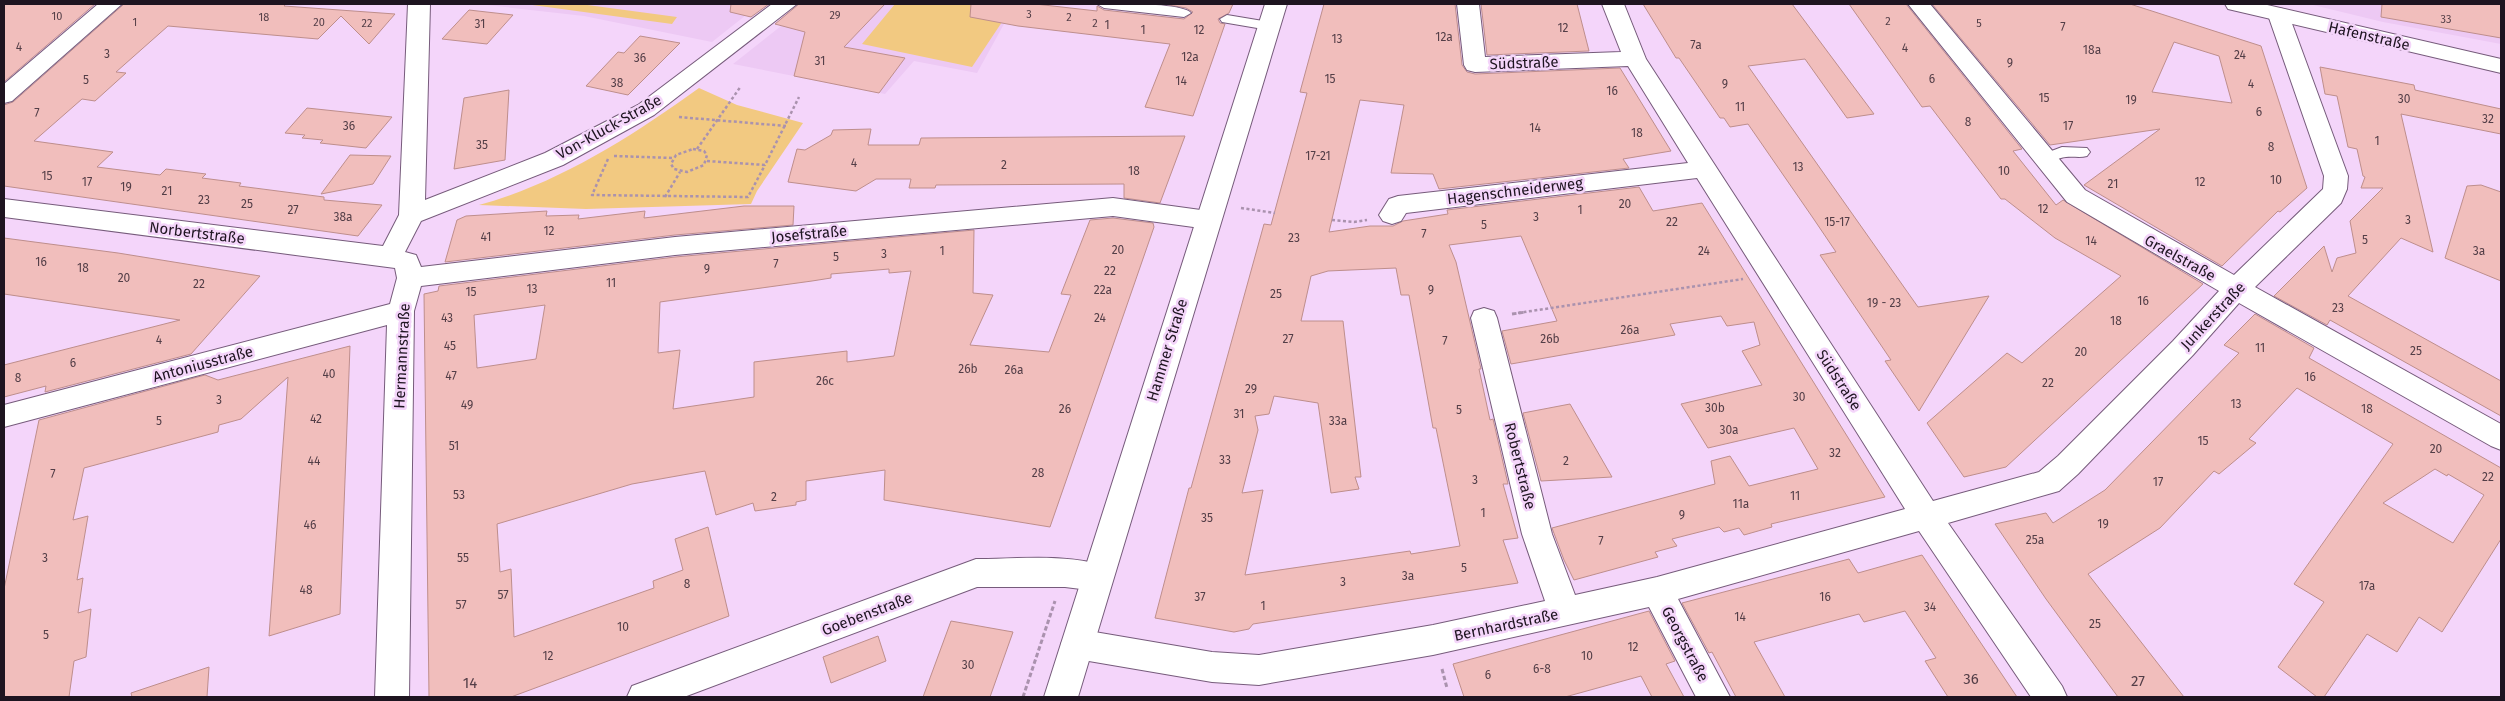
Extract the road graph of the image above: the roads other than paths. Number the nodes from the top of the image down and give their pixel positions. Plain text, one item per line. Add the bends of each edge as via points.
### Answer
1 (111, 4) edge
2 (419, 4) edge
3 (786, 4) edge
4 (1104, 4) edge
5 (1276, 4) edge
6 (1468, 4) edge
7 (1613, 4) edge
8 (1919, 4) edge
9 (2236, 4) edge
10 (1184, 13) dead end
11 (2279, 15) junction
12 (1227, 18) dead end
13 (1269, 26) junction
14 (1635, 59) junction
15 (2501, 66) edge
16 (4, 96) edge
17 (2082, 152) dead end
18 (2046, 158) junction
19 (1704, 169) junction
20 (4, 208) edge
21 (412, 215) junction
22 (1392, 215) road end
23 (1208, 220) junction
24 (390, 256) junction
25 (410, 278) junction
26 (2236, 289) junction
27 (401, 311) junction
28 (1484, 318) road end
29 (4, 416) edge
30 (2501, 438) edge
31 (1926, 517) junction
32 (1097, 577) junction
33 (1657, 591) junction
34 (1564, 612) junction
35 (1078, 644) junction
36 (392, 697) edge
37 (644, 697) edge
38 (1061, 697) edge
39 (1713, 697) edge
40 (2050, 697) edge

1 - 16 street
2 - 21 street
3 - 21 street, Von-Kluck-Straße via 646,110 554,158
4 - 10 lane
5 - 13 street, Hammer Straße
6 - 14 street, Südstraße via 1475,65
7 - 14 street, Südstraße
8 - 18 street, Graelstraße
9 - 11 street, Hafenstraße
11 - 15 street, Hafenstraße
11 - 26 street, Junkerstraße via 2336,176 2336,189 2332,197
12 - 13 lane
13 - 23 street, Hammer Straße
14 - 19 street, Südstraße
17 - 18 lane via 2062,152
18 - 26 street, Graelstraße via 2076,196
19 - 22 street, Hagenschneiderweg via 1398,205
19 - 31 street, Südstraße
20 - 24 street, Norbertstraße
21 - 24 street
23 - 25 street, Josefstraße via 1114,206 675,246
23 - 32 street, Hammer Straße
24 - 25 street via 407,262
25 - 27 street, Hermannstraße
26 - 30 street, Graelstraße
26 - 31 street, Junkerstraße via 2183,348 2068,466 2048,482
27 - 29 street, Antoniusstraße
27 - 36 street, Hermannstraße
28 - 34 street, Robertstraße via 1537,534
31 - 33 street, Bernhardstraße
31 - 40 street, Südstraße
32 - 35 street, Hammer Straße
32 - 37 street, Goebenstraße via 1065,573 976,573
33 - 34 street, Bernhardstraße
33 - 39 street, Georgstraße
34 - 35 street, Bernhardstraße via 1433,640 1259,670 1212,667
35 - 38 street, Hammer Straße

